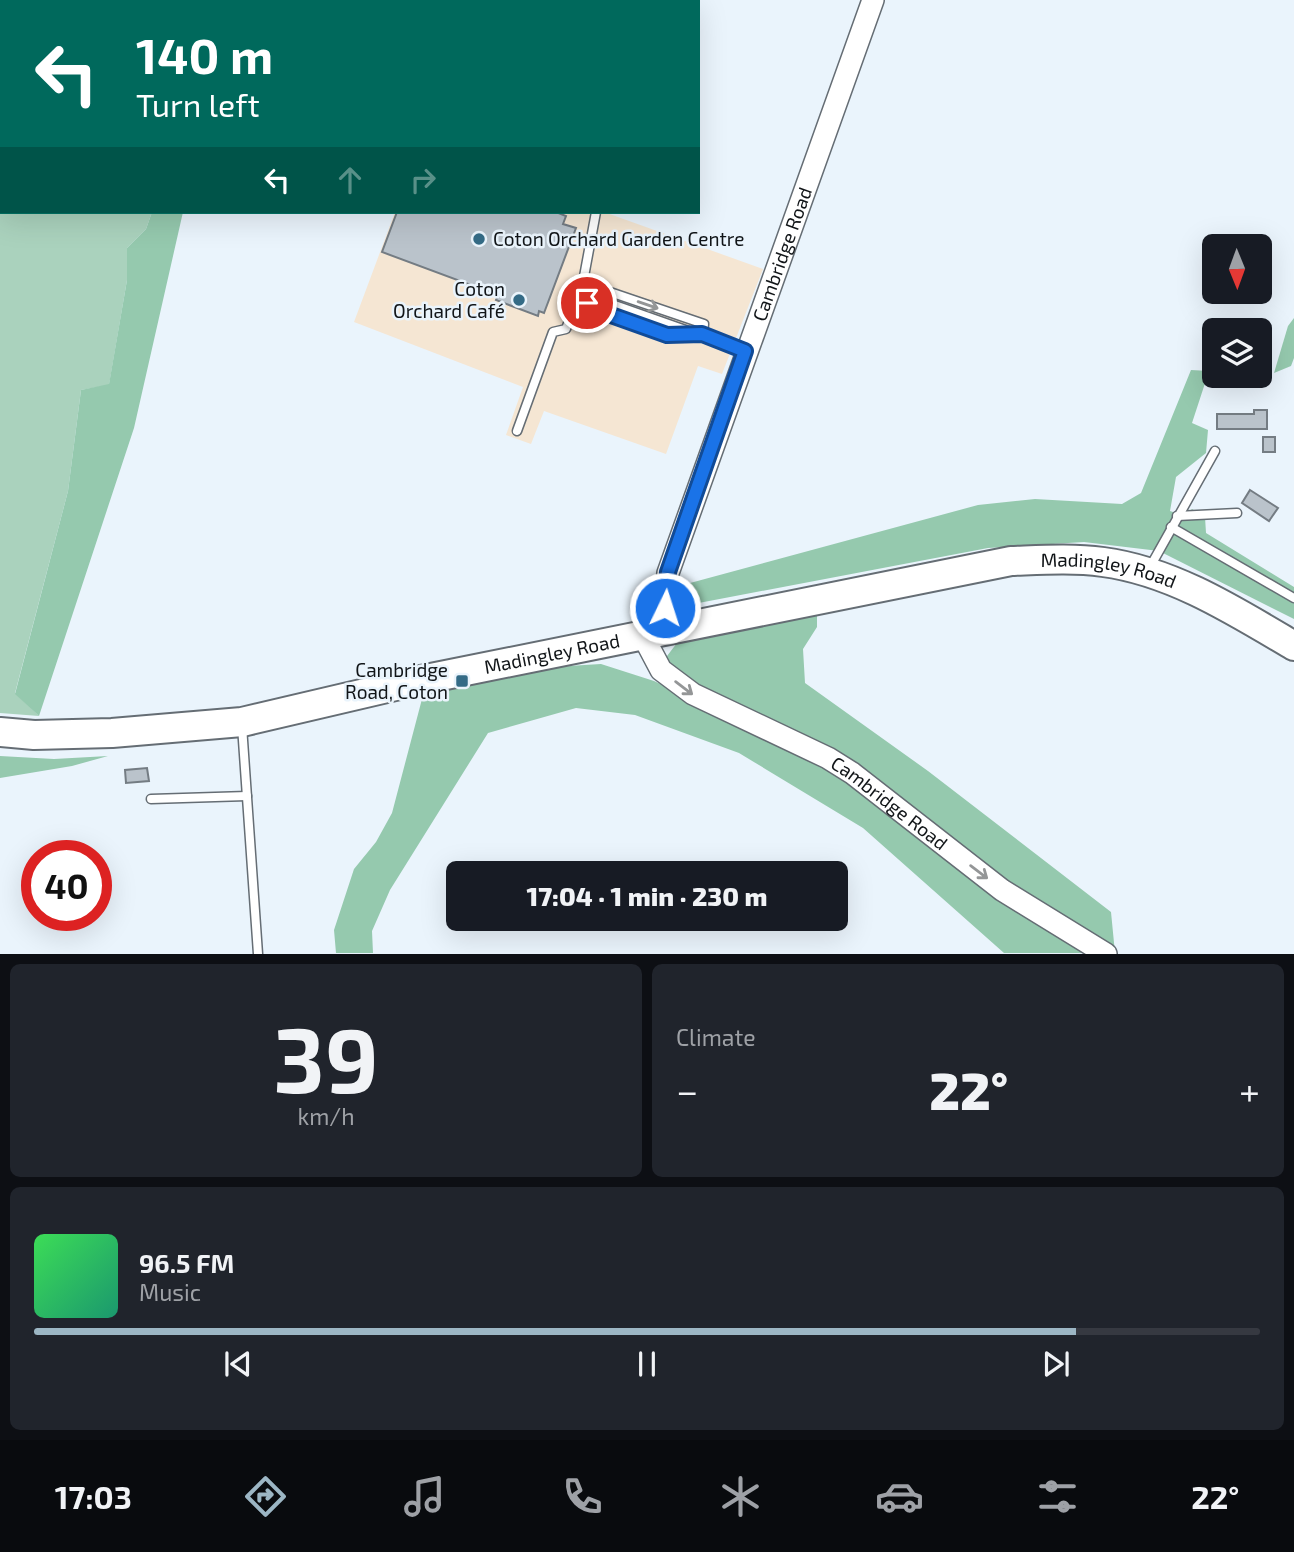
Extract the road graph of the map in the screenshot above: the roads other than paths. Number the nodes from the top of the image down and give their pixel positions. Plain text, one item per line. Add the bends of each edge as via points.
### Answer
1 (873, 0) edge
2 (596, 214) edge
3 (583, 282) junction
4 (592, 293) junction
5 (579, 305) junction
6 (702, 334) junction
7 (745, 351) junction
8 (517, 431) dead end
9 (1215, 451) dead end
10 (1237, 513) dead end
11 (1177, 516) junction
12 (1171, 527) junction
13 (1148, 572) junction
14 (1294, 598) edge
15 (655, 633) junction
16 (1294, 646) edge
17 (242, 722) junction
18 (0, 732) edge
19 (247, 796) junction
20 (151, 799) dead end
21 (258, 954) edge
22 (1107, 954) edge

1 - 7 street, Cambridge Road
2 - 3 lane
3 - 4 lane
3 - 5 lane via 570,288 570,299
4 - 5 lane
4 - 6 lane
5 - 6 lane via 667,335
5 - 8 lane via 566,329 553,332
6 - 7 lane
7 - 15 street, Cambridge Road via 668,572 665,608
9 - 11 lane
10 - 11 lane
11 - 12 lane
12 - 13 lane
12 - 14 lane
13 - 15 highway, Madingley Road via 1104,562 1011,561
13 - 16 highway, Madingley Road via 1203,595
15 - 17 highway, Madingley Road
15 -> 22 street, Cambridge Road via 661,670 694,695 836,763 1002,890
17 - 18 highway, Madingley Road via 112,733
17 - 19 lane
19 - 20 lane
19 - 21 lane

